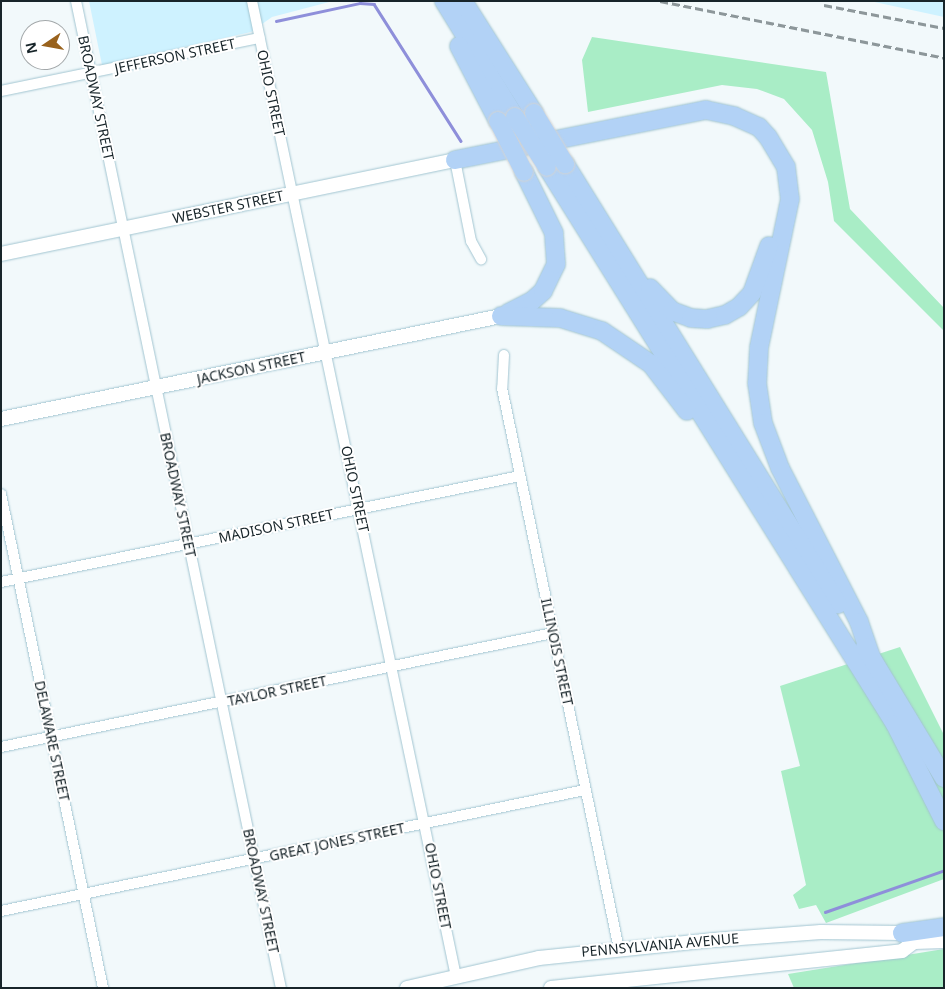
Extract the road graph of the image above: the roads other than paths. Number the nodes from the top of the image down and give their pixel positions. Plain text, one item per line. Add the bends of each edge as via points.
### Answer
1 (76, 1) edge
2 (252, 1) edge
3 (436, 1) edge
4 (444, 1) edge
5 (463, 1) edge
6 (260, 38) junction
7 (90, 74) junction
8 (1, 91) edge
9 (749, 124) junction
10 (455, 160) junction
11 (292, 193) junction
12 (123, 229) junction
13 (620, 252) junction
14 (1, 254) edge
15 (481, 259) dead end
16 (501, 316) junction
17 (326, 352) junction
18 (504, 355) dead end
19 (156, 388) junction
20 (1, 419) edge
21 (520, 476) junction
22 (1, 494) edge
23 (360, 509) junction
24 (189, 544) junction
25 (793, 560) junction
26 (19, 579) junction
27 (1, 582) edge
28 (553, 633) junction
29 (871, 656) junction
30 (393, 666) junction
31 (221, 702) junction
32 (52, 737) junction
33 (1, 747) edge
34 (944, 778) edge
35 (585, 790) junction
36 (944, 821) edge
37 (425, 824) junction
38 (254, 859) junction
39 (84, 894) junction
40 (1, 912) edge
41 (944, 927) edge
42 (908, 938) junction
43 (944, 941) edge
44 (619, 949) junction
45 (456, 977) junction
46 (103, 988) edge
47 (281, 988) edge
48 (407, 988) edge
49 (550, 988) edge

1 - 7 street, BROADWAY STREET
2 - 6 street, OHIO STREET
3 - 16 highway, bridge via 554,233 556,264 543,291 532,301
4 - 25 highway, bridge
5 - 13 highway, bridge
6 - 7 street, JEFFERSON STREET
6 - 11 street, OHIO STREET
7 - 8 street, JEFFERSON STREET
7 - 12 street, BROADWAY STREET
9 - 10 highway via 718,111 688,112
9 - 13 highway via 772,155 780,182 780,195 761,276 739,307 707,319 691,318 672,311 658,299
9 - 29 highway via 759,127 780,152 789,181 787,217 759,348 757,383 763,423 780,468 859,622
10 - 11 street, WEBSTER STREET
10 - 15 street via 471,241
11 - 12 street, WEBSTER STREET
11 - 17 street, OHIO STREET
12 - 14 street, WEBSTER STREET
12 - 19 street, BROADWAY STREET
13 - 29 highway
16 - 17 street, JACKSON STREET
16 - 25 highway via 538,316 583,324 618,339 651,364 690,416 767,533
17 - 19 street, JACKSON STREET
17 - 23 street, OHIO STREET
18 - 21 street, ILLINOIS STREET via 502,388
19 - 20 street, JACKSON STREET
19 - 24 street, BROADWAY STREET
21 - 23 street, MADISON STREET
21 - 28 street, ILLINOIS STREET
22 - 26 street, DELAWARE STREET
23 - 24 street, MADISON STREET
23 - 30 street, OHIO STREET
24 - 26 street, MADISON STREET
24 - 31 street, BROADWAY STREET
25 - 36 highway via 895,724
26 - 27 street, MADISON STREET
26 - 32 street, DELAWARE STREET
28 - 30 street, TAYLOR STREET
28 - 35 street, ILLINOIS STREET
29 - 34 highway
30 - 31 street, TAYLOR STREET
30 - 37 street, OHIO STREET
31 - 32 street, TAYLOR STREET
31 - 38 street, BROADWAY STREET
32 - 33 street, TAYLOR STREET
32 - 39 street, DELAWARE STREET
35 - 37 street, GREAT JONES STREET
35 - 44 street, ILLINOIS STREET
37 - 38 street, GREAT JONES STREET
37 - 45 street, OHIO STREET
38 - 39 street, GREAT JONES STREET
38 - 47 street, BROADWAY STREET
39 - 40 street, GREAT JONES STREET
39 - 46 street, DELAWARE STREET
41 - 42 highway
42 - 43 street, PENNSYLVANIA AVENUE
42 - 44 street, PENNSYLVANIA AVENUE via 793,933
42 - 49 street, PENNSYLVANIA AVENUE via 902,951
44 - 45 street, PENNSYLVANIA AVENUE via 539,958
45 - 48 street, PENNSYLVANIA AVENUE

